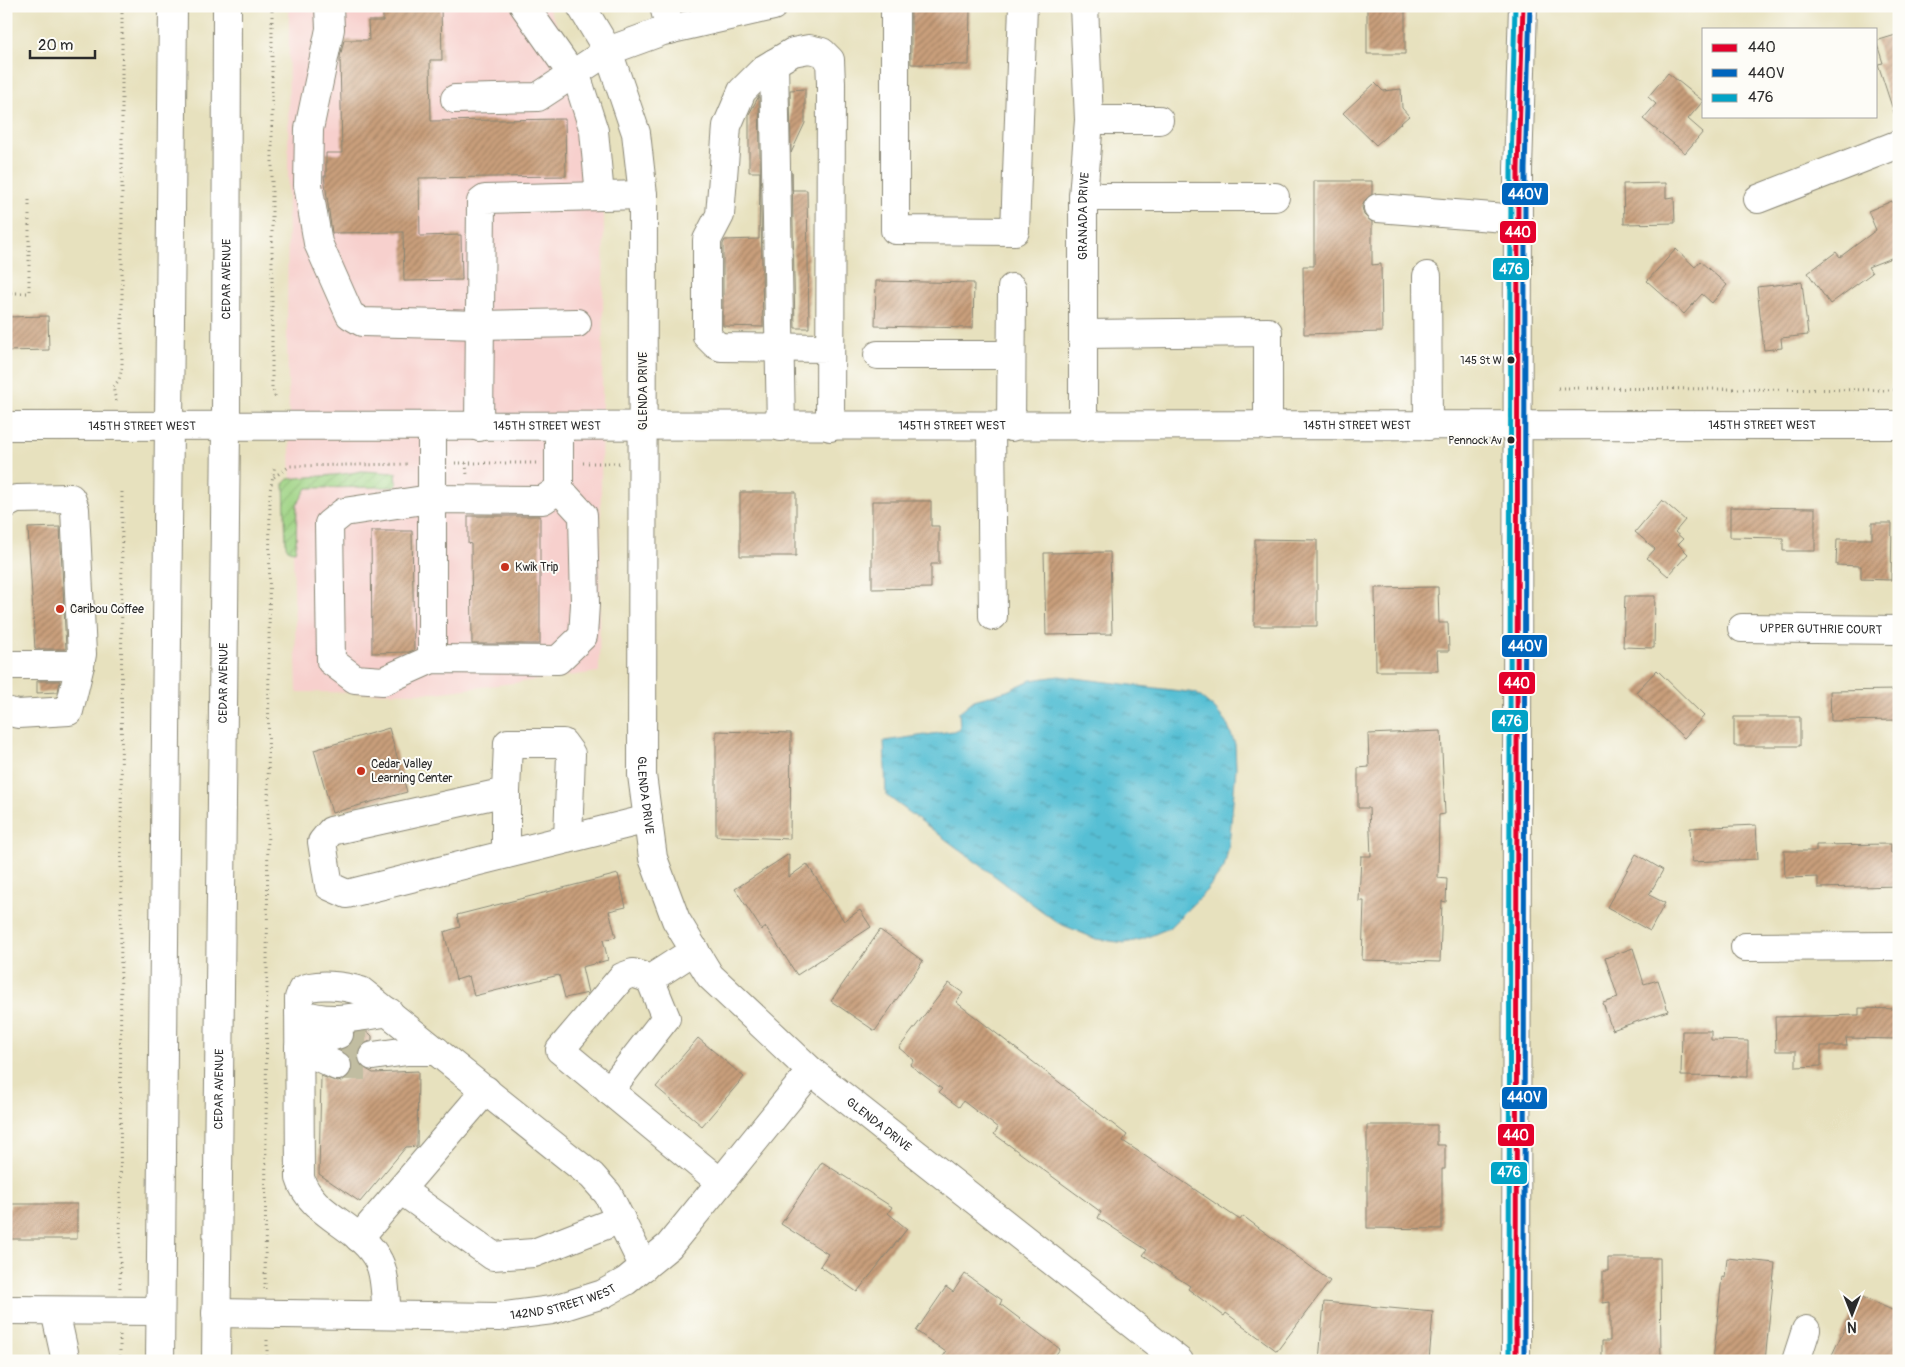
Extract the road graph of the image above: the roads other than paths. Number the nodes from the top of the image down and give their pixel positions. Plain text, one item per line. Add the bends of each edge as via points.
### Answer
1 (173, 6) edge
2 (227, 6) edge
3 (330, 6) edge
4 (524, 6) edge
5 (581, 6) edge
6 (773, 6) edge
7 (895, 6) edge
8 (1023, 6) edge
9 (1084, 6) edge
10 (1523, 6) edge
11 (667, 18) edge
12 (608, 51) junction
13 (774, 63) junction
14 (573, 75) junction
15 (455, 99) dead end
16 (1089, 120) junction
17 (1159, 120) dead end
18 (1899, 144) edge
19 (643, 195) junction
20 (600, 196) junction
21 (1083, 197) junction
22 (1275, 197) dead end
23 (1758, 199) dead end
24 (1378, 208) dead end
25 (1518, 219) junction
26 (1427, 276) dead end
27 (1012, 288) dead end
28 (577, 323) dead end
29 (481, 325) junction
30 (1082, 334) junction
31 (830, 348) junction
32 (781, 349) junction
33 (878, 355) dead end
34 (1011, 355) junction
35 (1518, 425) junction
36 (1899, 425) edge
37 (6, 426) edge
38 (1268, 426) junction
39 (1428, 426) junction
40 (170, 427) junction
41 (226, 427) junction
42 (432, 427) junction
43 (479, 427) junction
44 (781, 427) junction
45 (830, 427) junction
46 (1001, 427) junction
47 (1082, 427) junction
48 (559, 428) junction
49 (643, 428) junction
50 (559, 489) junction
51 (430, 499) junction
52 (6, 504) edge
53 (993, 616) dead end
54 (1742, 628) dead end
55 (1899, 630) edge
56 (432, 659) junction
57 (6, 665) edge
58 (80, 665) junction
59 (6, 711) edge
60 (506, 792) junction
61 (648, 819) junction
62 (568, 839) junction
63 (506, 854) junction
64 (1899, 946) edge
65 (1745, 947) dead end
66 (694, 950) junction
67 (650, 979) junction
68 (299, 1048) junction
69 (338, 1050) tunnel mouth
70 (372, 1050) tunnel mouth
71 (437, 1051) junction
72 (811, 1071) junction
73 (486, 1090) junction
74 (609, 1091) junction
75 (720, 1182) junction
76 (401, 1190) junction
77 (621, 1219) junction
78 (359, 1238) junction
79 (644, 1267) junction
80 (6, 1310) edge
81 (55, 1311) junction
82 (160, 1311) junction
83 (216, 1313) junction
84 (387, 1315) junction
85 (1806, 1330) dead end
86 (66, 1361) edge
87 (160, 1361) edge
88 (216, 1361) edge
89 (1179, 1361) edge
90 (1516, 1361) edge
91 (1796, 1361) edge

1 - 40 main road
2 - 41 main road, CEDAR AVENUE
3 - 29 main road via 330,29 309,129 308,186 318,243 350,315 362,322
4 - 14 main road
5 - 12 main road, GLENDA DRIVE
6 - 11 main road
7 - 8 main road via 895,230 1015,231
9 - 16 main road, GRANADA DRIVE
10 - 25 main road
11 - 12 main road
12 - 14 main road
12 - 19 main road, GLENDA DRIVE via 636,133
13 - 31 main road via 792,52 809,50 822,52 830,60
13 - 32 main road
13 - 32 main road via 742,91 727,126 720,215 707,240 707,336 722,347
14 - 15 main road via 538,98
14 - 20 main road via 594,131
16 - 17 main road
16 - 21 main road, GRANADA DRIVE
18 - 23 main road
19 - 20 main road
19 - 49 main road, GLENDA DRIVE
20 - 29 main road via 485,199 482,202
21 - 22 main road
21 - 30 main road, GRANADA DRIVE
24 - 25 main road
25 - 35 main road
26 - 39 main road
27 - 34 main road
28 - 29 main road
29 - 43 main road
30 - 38 main road via 1268,332
30 - 47 main road, GRANADA DRIVE
31 - 32 main road
31 - 45 main road
32 - 44 main road
33 - 34 main road
34 - 46 main road
35 - 36 main road, 145TH STREET WEST
35 - 39 main road, 145TH STREET WEST
35 - 90 main road
37 - 40 main road, 145TH STREET WEST
38 - 39 main road, 145TH STREET WEST
38 - 47 main road, 145TH STREET WEST
40 - 41 main road, 145TH STREET WEST
40 - 82 main road
41 - 42 main road, 145TH STREET WEST
41 - 83 main road, CEDAR AVENUE
42 - 43 main road, 145TH STREET WEST
42 - 51 main road
43 - 48 main road, 145TH STREET WEST
44 - 45 main road, 145TH STREET WEST
44 - 49 main road, 145TH STREET WEST
45 - 46 main road, 145TH STREET WEST
46 - 47 main road, 145TH STREET WEST
46 - 53 main road
48 - 49 main road, 145TH STREET WEST
48 - 50 main road
49 - 61 main road, GLENDA DRIVE via 642,775
50 - 51 main road via 543,500
50 - 56 main road via 582,515 585,604 582,636 558,660
51 - 56 main road
51 - 56 main road via 344,512 329,524 331,661 355,679 383,681
52 - 58 main road via 16,499 71,498 75,509
54 - 55 main road, UPPER GUTHRIE COURT
57 - 58 main road
58 - 59 main road via 69,711 18,714
60 - 62 main road via 508,743 563,743 571,754
60 - 63 main road
60 - 63 main road via 331,831 322,842 329,886 347,894
61 - 62 main road
61 - 66 main road, GLENDA DRIVE via 653,858 676,920
62 - 63 main road
64 - 65 main road
66 - 67 main road
66 - 72 main road, GLENDA DRIVE via 710,976
67 - 74 main road via 666,1018
67 - 74 main road via 633,973 622,977 560,1050
68 - 69 main road
68 - 71 main road via 302,990 308,987 351,987 361,991
68 - 78 main road via 300,1178 303,1188 311,1199
70 - 71 main road
71 - 73 main road
72 - 75 main road, 142ND STREET WEST
72 - 89 main road, GLENDA DRIVE
73 - 76 main road
73 - 77 main road via 602,1185
74 - 75 main road
75 - 79 main road, 142ND STREET WEST via 687,1226
76 - 77 main road via 493,1256 534,1253
76 - 78 main road
77 - 79 main road
78 - 84 main road via 381,1266
79 - 84 main road, 142ND STREET WEST via 602,1294 552,1310 498,1317
80 - 81 main road
81 - 82 main road
81 - 86 main road
82 - 87 main road
83 - 84 main road, 142ND STREET WEST
83 - 88 main road, CEDAR AVENUE
85 - 91 main road

